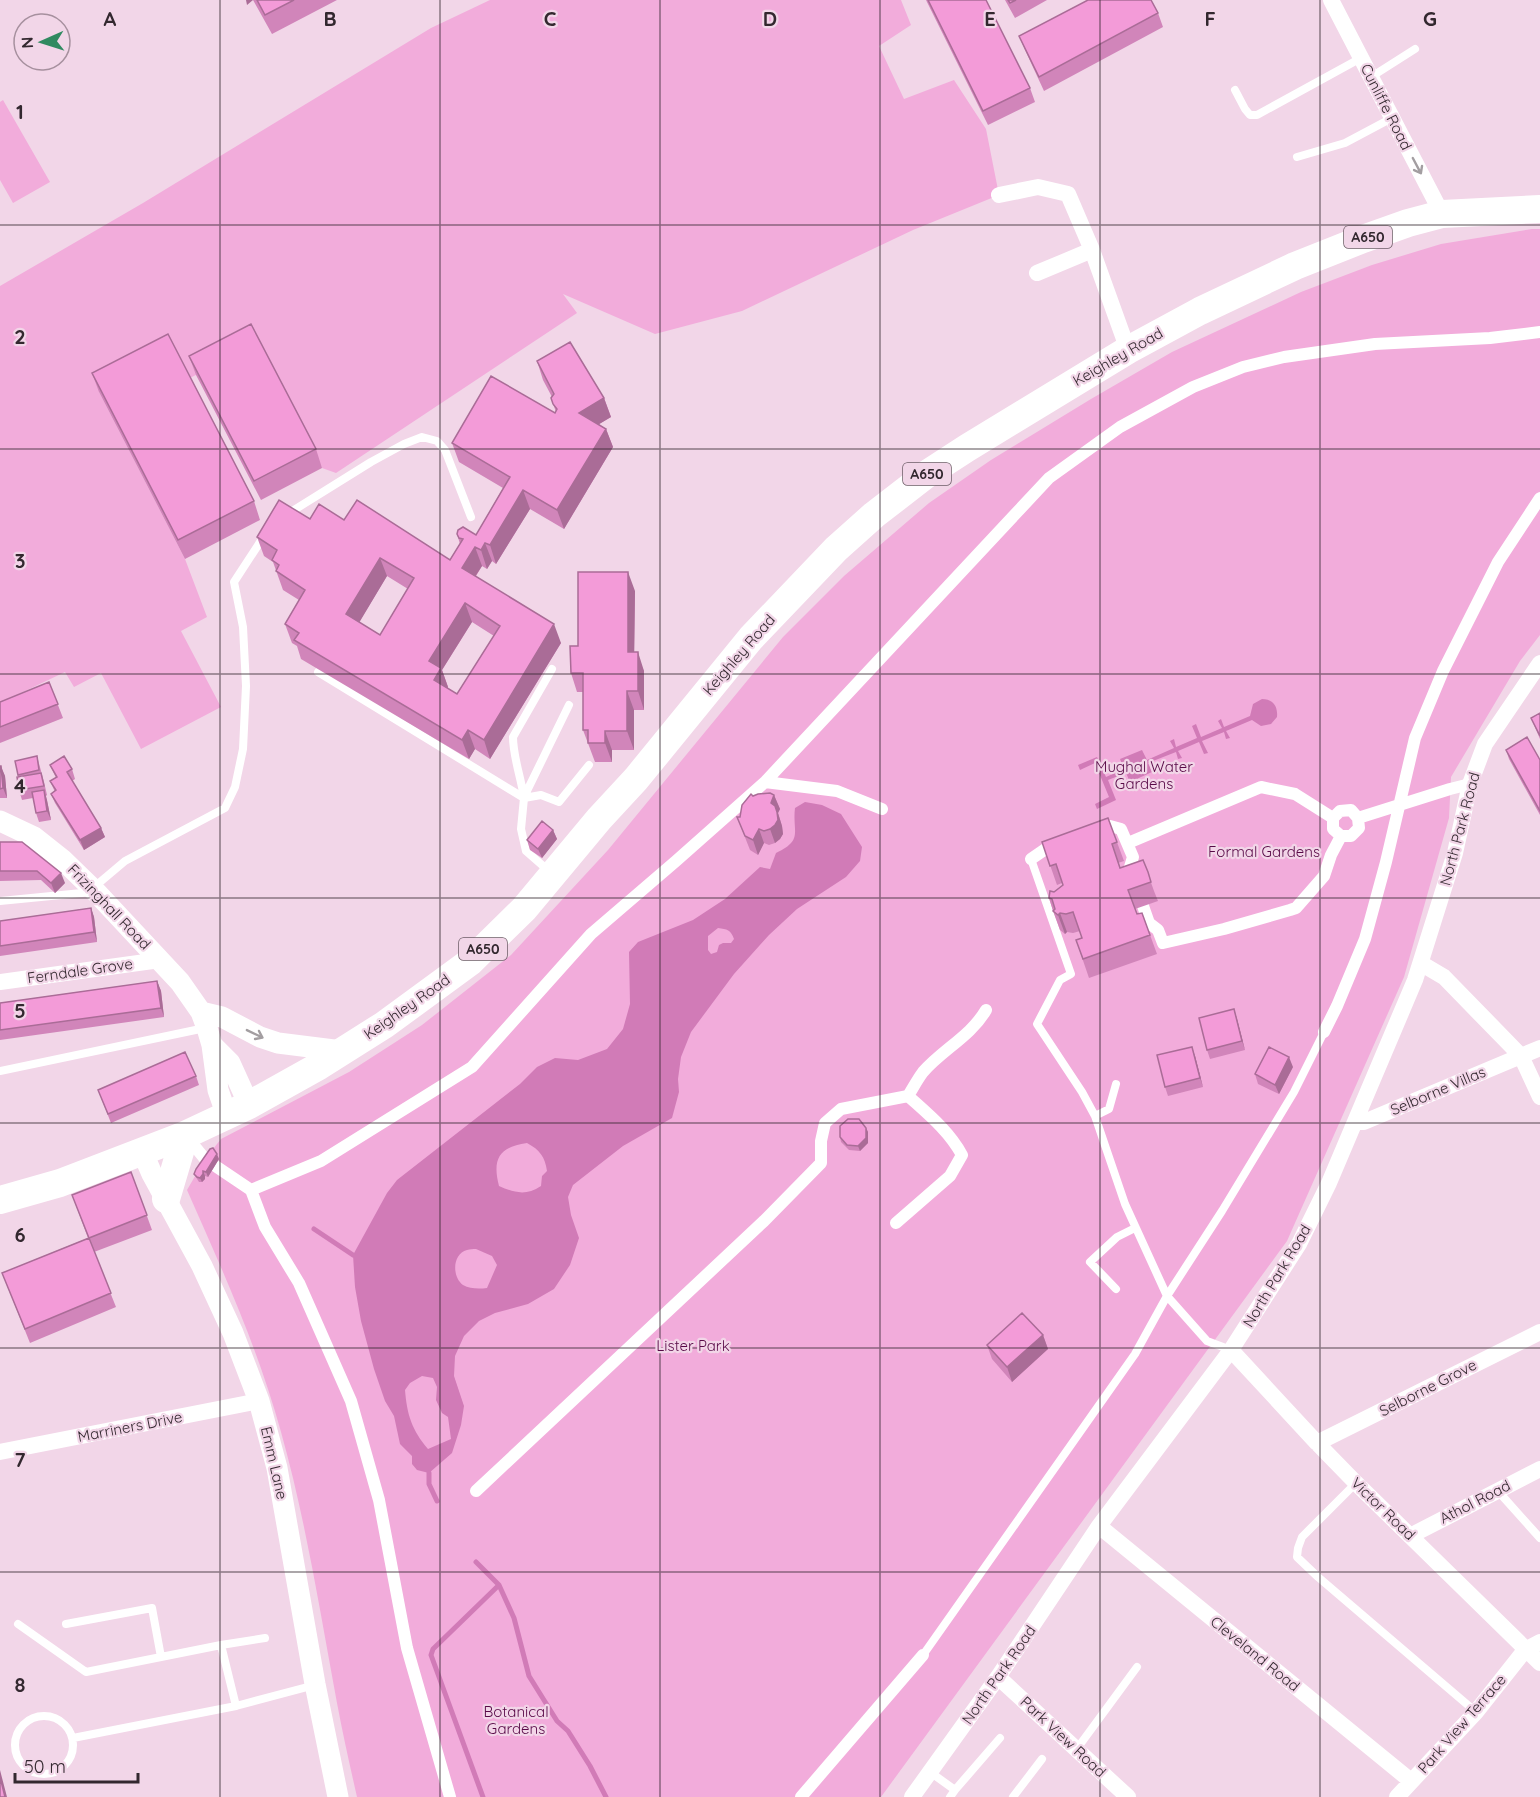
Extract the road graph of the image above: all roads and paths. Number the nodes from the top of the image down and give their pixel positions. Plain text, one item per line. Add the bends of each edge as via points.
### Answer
1 (1331, 0) edge
2 (1416, 48) dead end
3 (1361, 58) junction
4 (1371, 77) junction
5 (1235, 90) dead end
6 (1392, 118) junction
7 (1297, 157) dead end
8 (999, 195) dead end
9 (1540, 209) edge
10 (1442, 214) junction
11 (1092, 249) junction
12 (1037, 273) dead end
13 (1540, 332) edge
14 (1128, 350) junction
15 (1540, 498) edge
16 (471, 517) dead end
17 (1540, 663) edge
18 (552, 669) dead end
19 (318, 672) edge
20 (569, 705) dead end
21 (590, 765) dead end
22 (765, 782) junction
23 (1470, 784) junction
24 (524, 798) junction
25 (1399, 805) junction
26 (882, 809) dead end
27 (1333, 818) junction
28 (1358, 818) junction
29 (0, 821) edge
30 (1090, 833) edge
31 (1341, 836) junction
32 (1070, 840) edge
33 (1128, 843) junction
34 (1030, 859) joint
35 (552, 874) junction
36 (1135, 884) edge
37 (94, 890) junction
38 (0, 901) edge
39 (1143, 906) dead end
40 (160, 960) junction
41 (1422, 964) junction
42 (0, 982) edge
43 (986, 1010) dead end
44 (207, 1028) junction
45 (1324, 1032) joint
46 (1540, 1048) edge
47 (342, 1051) junction
48 (1521, 1056) junction
49 (0, 1071) edge
50 (1116, 1084) dead end
51 (908, 1096) junction
52 (1540, 1097) edge
53 (238, 1110) junction
54 (1095, 1116) junction
55 (1355, 1122) junction
56 (185, 1135) junction
57 (142, 1151) junction
58 (251, 1190) junction
59 (166, 1199) junction
60 (0, 1200) edge
61 (896, 1222) dead end
62 (1135, 1228) junction
63 (1116, 1288) dead end
64 (1167, 1296) junction
65 (1540, 1332) edge
66 (1231, 1350) junction
67 (259, 1401) junction
68 (1317, 1443) junction
69 (0, 1452) edge
70 (1540, 1469) edge
71 (1356, 1483) junction
72 (1497, 1490) junction
73 (476, 1491) dead end
74 (1100, 1526) junction
75 (1410, 1536) junction
76 (1540, 1538) edge
77 (18, 1624) dead end
78 (66, 1624) dead end
79 (265, 1638) dead end
80 (221, 1645) junction
81 (1532, 1646) edge
82 (923, 1655) joint
83 (161, 1657) junction
84 (1540, 1663) edge
85 (1137, 1667) dead end
86 (998, 1677) junction
87 (315, 1684) junction
88 (236, 1706) junction
89 (1476, 1712) junction
90 (73, 1738) junction
91 (1000, 1738) dead end
92 (1076, 1750) junction
93 (1042, 1759) dead end
94 (930, 1772) junction
95 (1411, 1781) junction
96 (952, 1794) edge
97 (338, 1797) edge
98 (450, 1797) edge
99 (801, 1797) edge
100 (912, 1797) edge
101 (1013, 1797) edge
102 (1128, 1797) edge
103 (1396, 1797) edge

1 - 3 street, Cunliffe Road
2 - 4 lane
3 - 4 street, Cunliffe Road
3 - 5 lane via 1257,115 1250,115
4 - 6 street, Cunliffe Road
6 - 7 lane via 1345,143
6 -> 10 street, Cunliffe Road
8 - 11 street via 1038,187 1068,194
9 - 10 highway, Keighley Road / A650
10 - 14 highway, Keighley Road / A650 via 1363,238 1295,266
11 - 12 street
11 - 14 street
13 - 22 street via 1375,344 1284,357 1243,367 1193,387 1120,427 1049,478
14 - 35 highway, Keighley Road / A650 via 927,474 874,515 751,638
15 - 25 street via 1497,562 1443,671 1415,738
16 - 37 lane via 445,450 437,441 422,437 371,462 275,524 234,582 243,627 246,686 243,749 236,787 225,808 125,861
17 - 23 street, North Park Road via 1485,744
18 - 24 lane via 513,737
19 - 24 lane
20 - 24 lane
21 - 24 lane via 559,802 541,795
22 - 26 street via 837,791
22 - 58 street via 591,934 472,1067 321,1161
23 - 25 street
23 - 41 street, North Park Road via 1455,852
24 - 35 lane via 520,829 526,851
25 - 28 street
25 - 45 street via 1365,939
27 - 28 street via 1346,809
27 - 31 street via 1333,829
27 - 33 street via 1295,794 1261,787
28 - 31 street via 1356,833
29 - 37 street, Frizinghall Road via 34,837
30 - 33 street via 1110,826 1121,829
31 - 39 street via 1324,876 1296,908 1163,943
32 - 34 street
33 - 36 street
34 - 54 lane via 1071,974 1059,980 1037,1024
35 - 47 highway, Keighley Road / A650 via 524,909 470,962
37 - 38 lane
37 - 40 street, Frizinghall Road
40 - 42 street, Ferndale Grove
40 - 44 street, Frizinghall Road via 180,982
41 - 48 street via 1444,977
41 - 55 street, North Park Road
43 - 51 street via 924,1070
44 -> 47 street via 222,1017 278,1043
44 - 49 lane
44 - 53 street, Frizinghall Road via 218,1090
45 - 64 lane via 1294,1092
46 - 48 street, Selborne Villas
47 - 53 highway, Keighley Road / A650
48 - 52 street
48 - 55 street, Selborne Villas via 1364,1122
50 - 54 lane via 1109,1109
51 - 61 street via 954,1140 962,1155 950,1176
51 - 73 street via 841,1109 825,1123 821,1163
53 - 56 highway, Keighley Road / A650
54 - 62 lane
55 - 66 street, North Park Road via 1299,1245
56 - 57 highway, Keighley Road / A650
56 - 58 street via 205,1159
56 - 59 highway
57 - 59 street, Emm Lane
57 - 60 highway, Keighley Road / A650 via 60,1183
58 - 98 street via 265,1227 299,1283 351,1401 379,1500 407,1648
59 - 67 street, Emm Lane via 234,1333
62 - 63 lane via 1117,1237 1090,1262
62 - 64 lane
64 - 66 lane via 1207,1341
64 - 82 lane via 1135,1354
65 - 68 street, Selborne Grove
66 - 68 street, Victor Road
66 - 74 street, North Park Road
67 - 69 street, Marriners Drive
67 - 87 street, Emm Lane via 277,1468
68 - 71 street, Victor Road
70 - 72 street, Athol Road
71 - 75 street, Victor Road
71 - 89 lane via 1302,1537 1297,1557
72 - 75 street, Athol Road
72 - 76 lane
74 - 86 street, North Park Road
74 - 95 street, Cleveland Road
75 - 81 street, Victor Road
77 - 83 lane via 86,1672
78 - 83 lane via 153,1608
79 - 80 lane
80 - 83 lane
80 - 88 lane
81 - 84 street, Victor Road
81 - 89 street, Park View Terrace
82 - 99 street
85 - 92 lane
86 - 92 street, Park View Road
86 - 94 street, North Park Road
87 - 88 lane
87 - 97 street, Emm Lane
88 - 90 lane
89 - 95 street, Park View Terrace
90 - 90 lane via 72,1757 51,1774 25,1767 15,1751 18,1731 24,1723 43,1715 62,1721
91 - 96 lane
92 - 102 street, Park View Road
93 - 101 lane
94 - 96 lane
94 - 100 street, North Park Road
95 - 103 street, Park View Terrace

